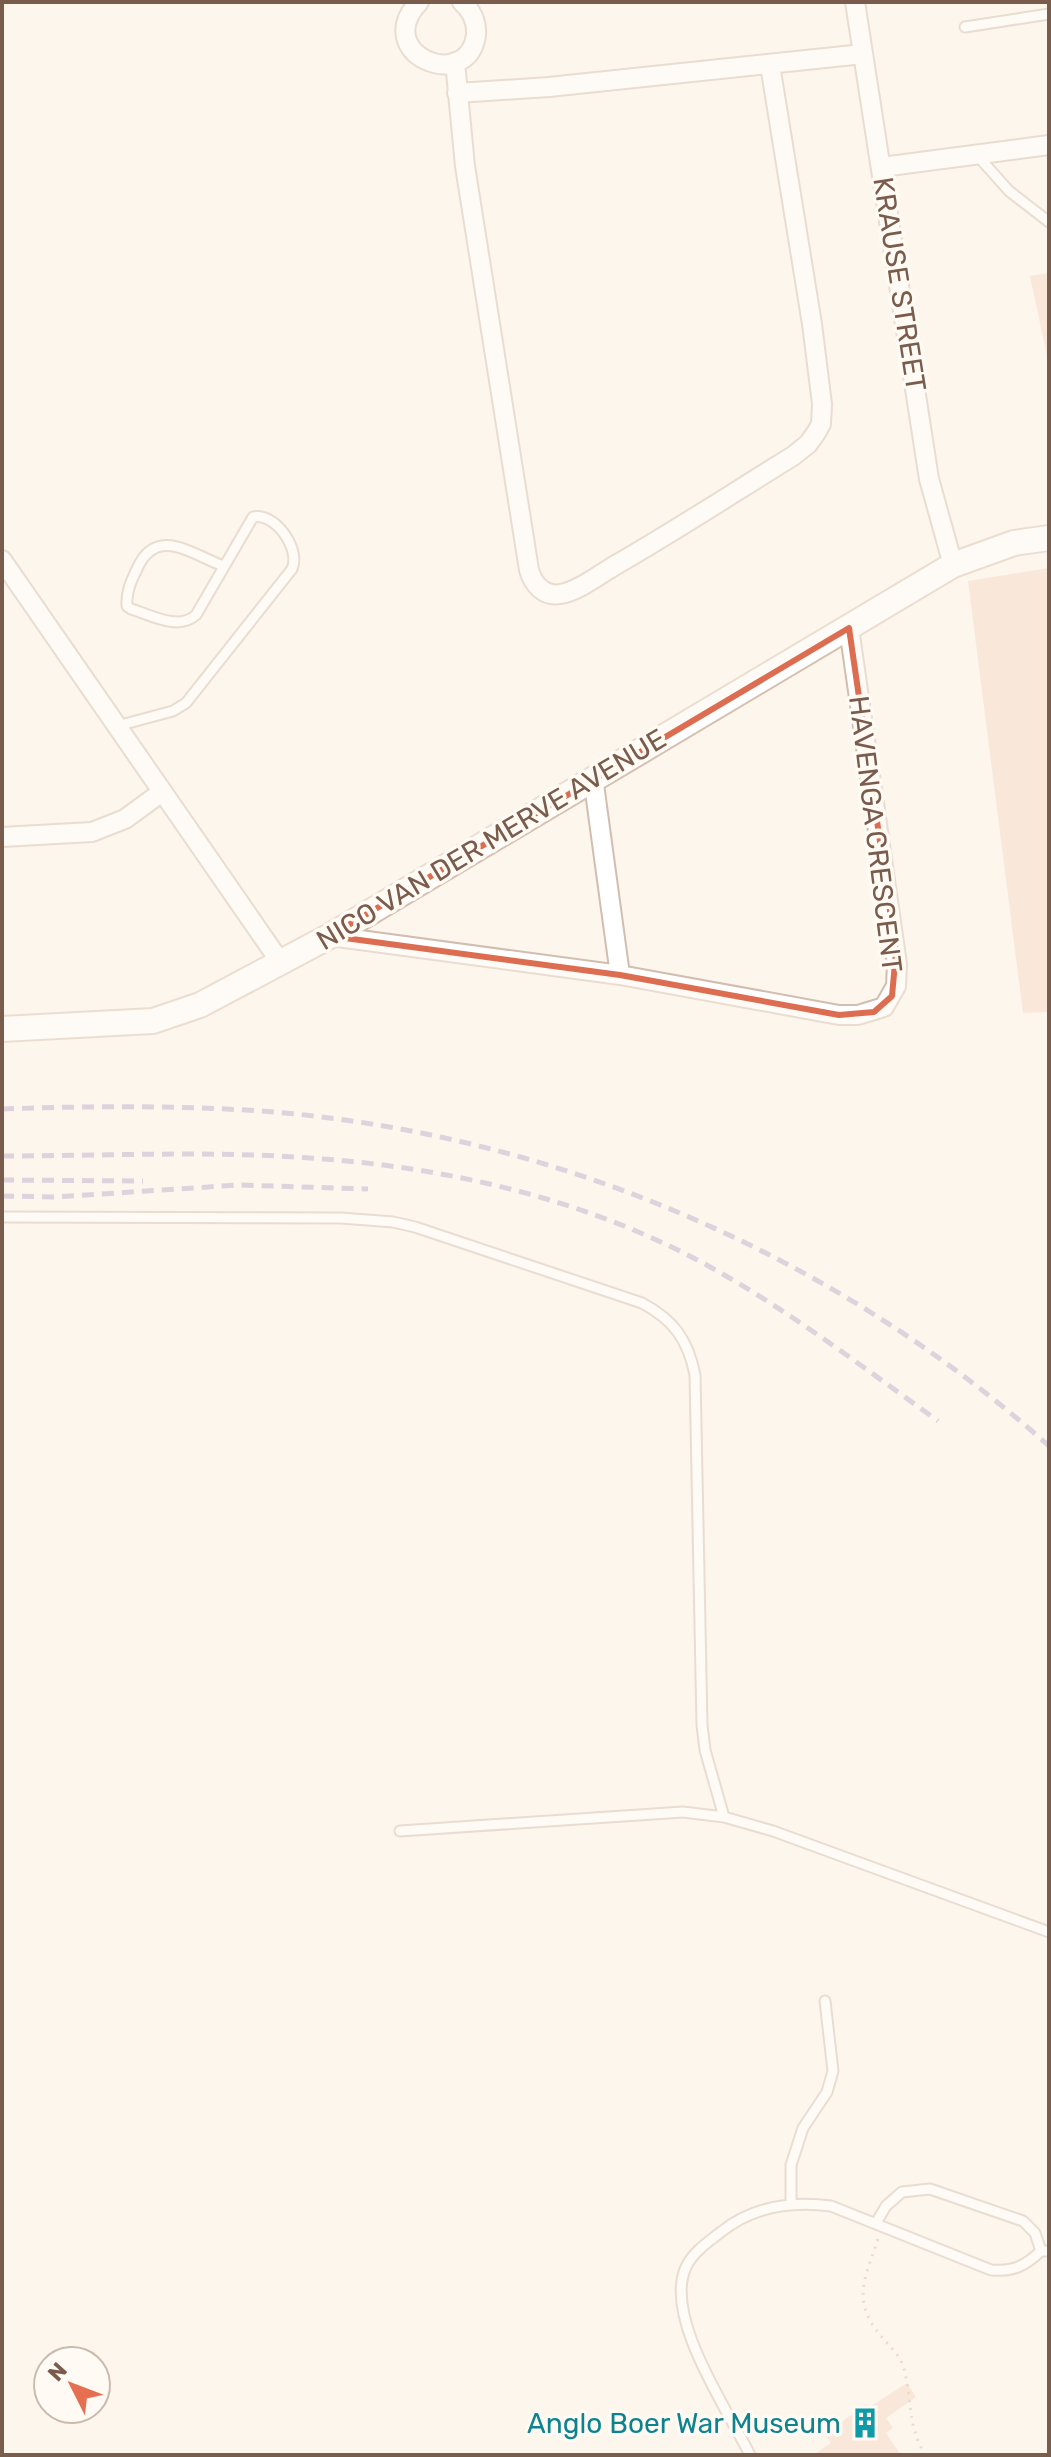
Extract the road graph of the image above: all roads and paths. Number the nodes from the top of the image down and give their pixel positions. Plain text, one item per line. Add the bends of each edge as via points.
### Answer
1 (419, 2) edge
2 (462, 2) edge
3 (855, 2) edge
4 (1049, 14) edge
5 (965, 27) dead end
6 (863, 54) junction
7 (455, 62) junction
8 (770, 65) junction
9 (457, 93) junction
10 (1049, 145) edge
11 (976, 154) junction
12 (882, 167) junction
13 (1049, 222) edge
14 (1049, 538) edge
15 (2, 560) edge
16 (953, 565) junction
17 (223, 566) junction
18 (849, 628) junction
19 (117, 726) junction
20 (593, 777) junction
21 (162, 792) junction
22 (2, 837) edge
23 (330, 936) junction
24 (281, 963) junction
25 (620, 975) junction
26 (2, 1029) edge
27 (2, 1217) edge
28 (724, 1817) junction
29 (400, 1831) dead end
30 (1049, 1932) edge
31 (825, 2001) dead end
32 (791, 2203) junction
33 (879, 2224) junction
34 (1045, 2251) edge
35 (750, 2455) edge
36 (925, 2455) edge

1 - 7 street via 406,28 410,48 425,62
2 - 7 street via 472,12 476,32 470,50
3 - 6 street, KRAUSE STREET
4 - 5 lane
6 - 8 street
6 - 12 street, KRAUSE STREET
7 - 9 street
8 - 9 street
8 - 9 street via 812,324 821,424 793,456 603,573 556,595 538,587 529,570
10 - 11 street
11 - 12 street
11 - 13 lane via 1009,191
12 - 16 street, KRAUSE STREET via 929,479
14 - 16 street, NICO VAN DER MERVE AVENUE via 1014,543
15 - 19 street
16 - 18 street, NICO VAN DER MERVE AVENUE
17 - 17 lane via 190,620 179,623 127,606 128,588 142,558 158,544
17 - 19 lane via 249,520 260,515 286,536 295,552 292,569 186,703
18 - 20 street, NICO VAN DER MERVE AVENUE
18 - 25 street, HAVENGA CRESCENT via 896,952 898,975 892,996 874,1012 849,1016
19 - 21 street
20 - 23 street, NICO VAN DER MERVE AVENUE
20 - 25 street
21 - 22 street via 125,819 92,832
21 - 24 street
23 - 24 street, NICO VAN DER MERVE AVENUE
23 - 25 street, HAVENGA CRESCENT
24 - 26 street, NICO VAN DER MERVE AVENUE via 168,1018
27 - 28 lane via 393,1222 660,1313 685,1341 695,1375 702,1725
28 - 29 lane via 683,1812
28 - 30 lane
31 - 32 lane via 833,2071 827,2092 803,2128 791,2165
32 - 33 lane via 831,2206
32 - 35 lane via 750,2213 727,2227 693,2255 684,2273 686,2322
33 - 34 lane via 991,2270 1018,2268
33 - 34 lane via 892,2199 902,2192 930,2189 1023,2221
33 - 36 path via 861,2290 863,2308 903,2362 914,2435

